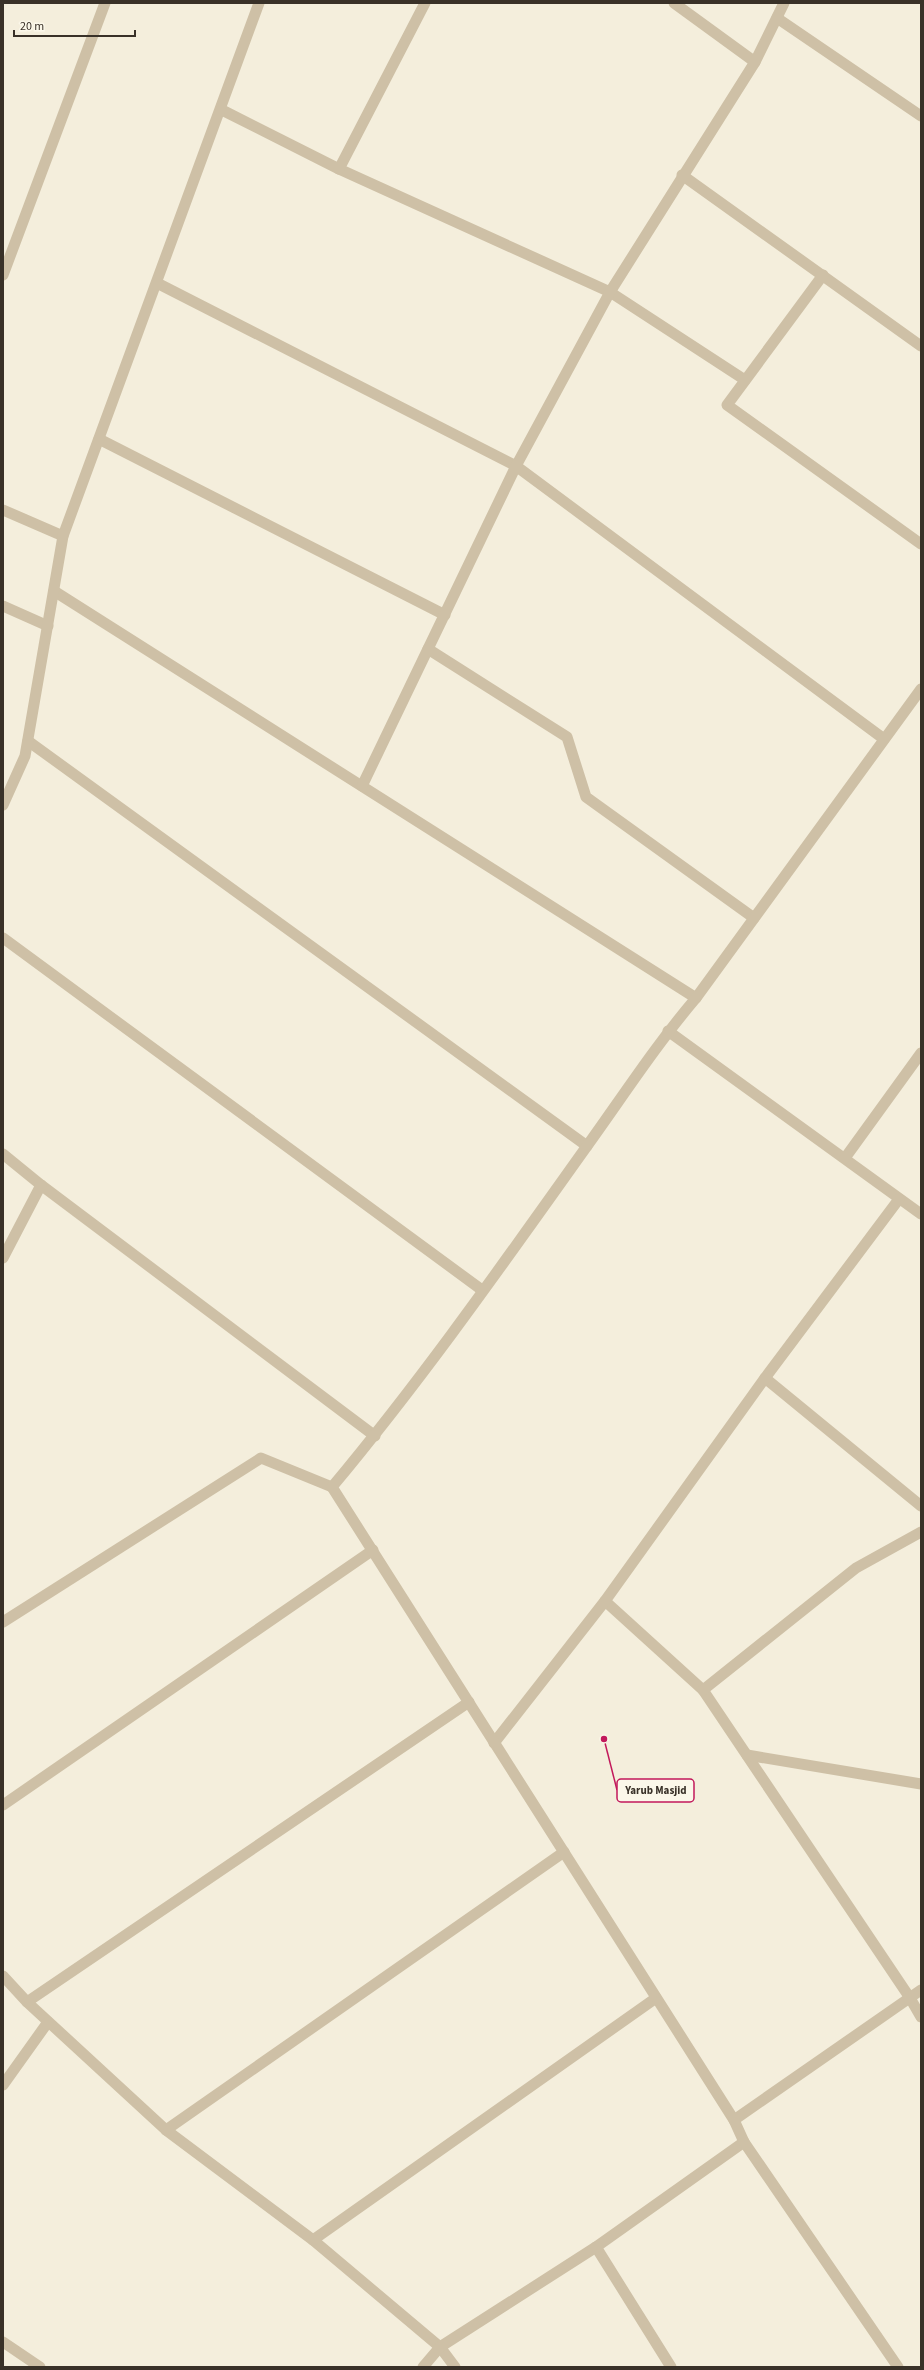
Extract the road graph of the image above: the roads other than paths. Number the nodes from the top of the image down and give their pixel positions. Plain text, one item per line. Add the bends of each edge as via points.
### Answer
1 (105, 3) edge
2 (259, 3) edge
3 (425, 3) edge
4 (674, 3) edge
5 (784, 3) edge
6 (777, 18) junction
7 (755, 62) junction
8 (222, 110) junction
9 (921, 116) edge
10 (339, 169) junction
11 (682, 175) junction
12 (3, 275) edge
13 (823, 275) junction
14 (157, 283) junction
15 (610, 292) junction
16 (921, 345) edge
17 (745, 380) junction
18 (99, 439) junction
19 (516, 466) junction
20 (3, 510) edge
21 (63, 536) junction
22 (921, 544) edge
23 (54, 591) junction
24 (3, 606) edge
25 (445, 615) junction
26 (48, 626) junction
27 (428, 649) junction
28 (921, 689) edge
29 (884, 739) junction
30 (28, 741) junction
31 (362, 786) junction
32 (3, 805) edge
33 (754, 918) junction
34 (3, 938) edge
35 (696, 998) junction
36 (668, 1031) junction
37 (921, 1053) edge
38 (587, 1146) junction
39 (3, 1154) edge
40 (845, 1158) junction
41 (41, 1185) junction
42 (899, 1199) junction
43 (921, 1214) edge
44 (3, 1258) edge
45 (482, 1290) junction
46 (765, 1378) junction
47 (375, 1436) junction
48 (332, 1488) junction
49 (921, 1506) edge
50 (921, 1532) edge
51 (373, 1550) junction
52 (605, 1601) junction
53 (3, 1622) edge
54 (703, 1690) junction
55 (469, 1702) junction
56 (494, 1743) junction
57 (747, 1755) junction
58 (921, 1784) edge
59 (3, 1805) edge
60 (564, 1852) junction
61 (3, 1976) edge
62 (921, 1990) edge
63 (656, 1998) junction
64 (910, 1998) junction
65 (27, 2002) junction
66 (921, 2017) edge
67 (48, 2022) junction
68 (3, 2085) edge
69 (734, 2120) junction
70 (166, 2130) junction
71 (744, 2142) junction
72 (313, 2240) junction
73 (596, 2247) junction
74 (3, 2342) edge
75 (440, 2347) junction
76 (35, 2366) edge
77 (423, 2367) edge
78 (454, 2367) edge
79 (672, 2367) edge
80 (898, 2367) edge

1 - 12 street
2 - 8 street
3 - 10 street
4 - 7 street
5 - 6 street
6 - 7 street
6 - 9 street
7 - 11 street
8 - 10 street
8 - 14 street
10 - 15 street
11 - 13 street
11 - 15 street
13 - 16 street
13 - 17 street
14 - 18 street
14 - 19 street
15 - 17 street
15 - 19 street
17 - 22 street via 727,405
18 - 21 street
18 - 25 street
19 - 25 street
19 - 29 street
20 - 21 street
21 - 23 street
23 - 26 street
23 - 31 street
24 - 26 street
25 - 27 street
26 - 30 street
27 - 31 street
27 - 33 street via 567,737 586,797
28 - 29 street
29 - 33 street
30 - 32 street via 25,756
30 - 38 street
31 - 35 street
33 - 35 street
34 - 45 street
35 - 36 street
36 - 38 street
36 - 40 street
37 - 40 street
38 - 45 street
39 - 41 street
40 - 42 street
41 - 44 street
41 - 47 street
42 - 43 street
42 - 46 street
45 - 47 street
46 - 49 street
46 - 52 street
47 - 48 street
48 - 51 street
48 - 53 street via 261,1458
50 - 54 street via 856,1568
51 - 55 street
51 - 59 street
52 - 54 street
52 - 56 street
54 - 57 street
55 - 56 street
55 - 65 street
56 - 60 street
57 - 58 street
57 - 64 street
60 - 63 street
60 - 70 street
61 - 65 street
62 - 64 street
63 - 69 street
63 - 72 street
64 - 66 street
64 - 69 street
65 - 67 street
67 - 68 street
67 - 70 street
69 - 71 street
70 - 72 street
71 - 73 street
71 - 80 street
72 - 75 street
73 - 75 street
73 - 79 street
74 - 76 street
75 - 77 street
75 - 78 street

